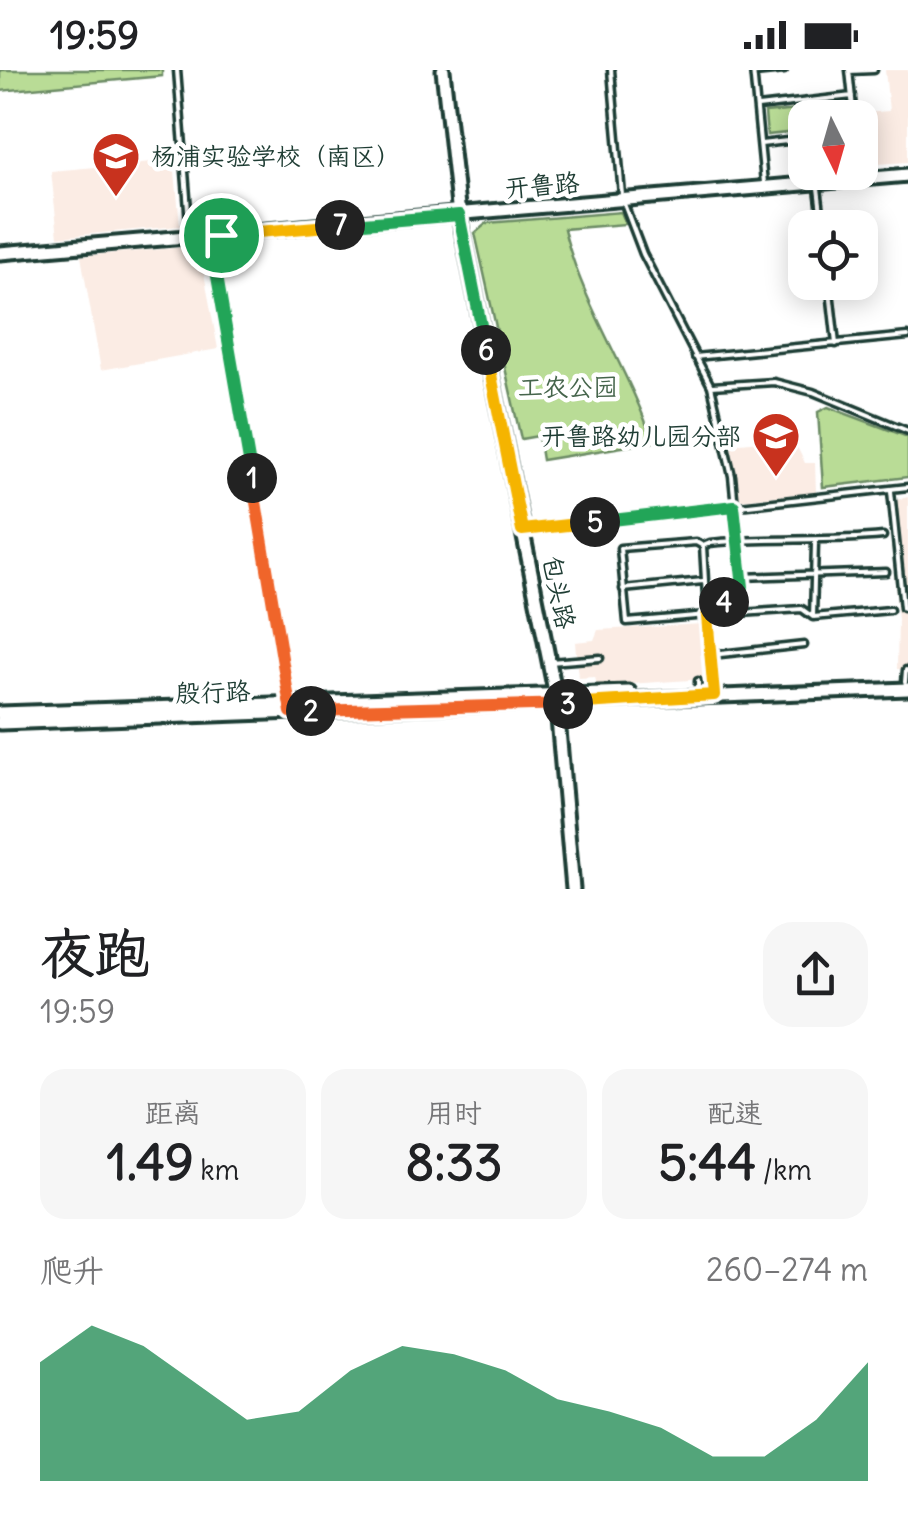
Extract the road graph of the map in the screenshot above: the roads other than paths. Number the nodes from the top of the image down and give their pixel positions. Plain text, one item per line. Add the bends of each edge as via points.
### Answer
1 (177, 70) edge
2 (443, 70) edge
3 (611, 70) edge
4 (784, 70) edge
5 (874, 70) edge
6 (849, 71) edge
7 (754, 72) edge
8 (852, 96) junction
9 (852, 100) edge
10 (757, 107) junction
11 (788, 141) edge
12 (761, 144) junction
13 (908, 175) edge
14 (878, 178) edge
15 (788, 186) edge
16 (764, 187) junction
17 (623, 200) junction
18 (459, 215) junction
19 (210, 236) junction
20 (190, 238) junction
21 (0, 253) edge
22 (831, 300) edge
23 (908, 336) edge
24 (836, 344) junction
25 (695, 358) junction
26 (711, 386) junction
27 (908, 432) edge
28 (908, 487) edge
29 (891, 491) junction
30 (734, 506) junction
31 (522, 530) junction
32 (883, 536) dead end
33 (815, 543) junction
34 (738, 544) junction
35 (703, 546) junction
36 (886, 572) dead end
37 (813, 575) junction
38 (742, 578) junction
39 (705, 581) junction
40 (624, 589) junction
41 (903, 608) dead end
42 (890, 610) dead end
43 (726, 614) junction
44 (707, 616) junction
45 (813, 617) junction
46 (804, 645) dead end
47 (710, 655) junction
48 (600, 658) dead end
49 (550, 662) junction
50 (907, 681) edge
51 (714, 691) junction
52 (556, 700) junction
53 (291, 708) junction
54 (0, 714) edge
55 (0, 722) edge
56 (573, 889) edge

1 - 20 lane
2 - 18 street, 包头路
3 - 17 lane
4 - 7 lane
5 - 6 lane
6 - 8 lane
7 - 10 lane
8 - 9 lane
8 - 10 lane
10 - 12 lane
11 - 12 lane
12 - 16 lane
13 - 14 street, 开鲁路
15 - 16 street, 开鲁路
16 - 17 street, 开鲁路
17 - 18 street, 开鲁路
17 - 25 lane
18 - 19 street, 开鲁路
18 - 31 street, 包头路
19 - 20 street, 开鲁路
19 - 53 lane
20 - 21 street, 开鲁路
22 - 24 lane
23 - 24 lane
24 - 25 lane
25 - 26 lane
26 - 27 lane via 774,382
26 - 30 lane
28 - 29 lane
29 - 30 lane
29 - 41 lane
30 - 31 lane
30 - 34 lane
31 - 49 street, 包头路
32 - 33 lane
33 - 34 lane via 798,537
33 - 37 lane
34 - 35 lane
34 - 38 lane
35 - 39 lane
35 - 40 lane via 620,548
36 - 37 lane
37 - 38 lane
37 - 45 lane
38 - 43 lane via 743,587 722,588
39 - 40 lane
39 - 44 lane
40 - 44 lane via 627,622
42 - 45 lane
43 - 44 lane
43 - 45 lane via 802,610
44 - 47 lane
46 - 47 lane
47 - 51 lane
48 - 49 lane
49 - 52 street, 包头路
50 - 51 street, 殷行路
51 - 52 street, 殷行路
51 - 52 street, 殷行路 via 698,684
52 - 53 street, 殷行路
52 - 56 street, 包头路
53 - 54 street, 殷行路
53 - 55 street, 殷行路

